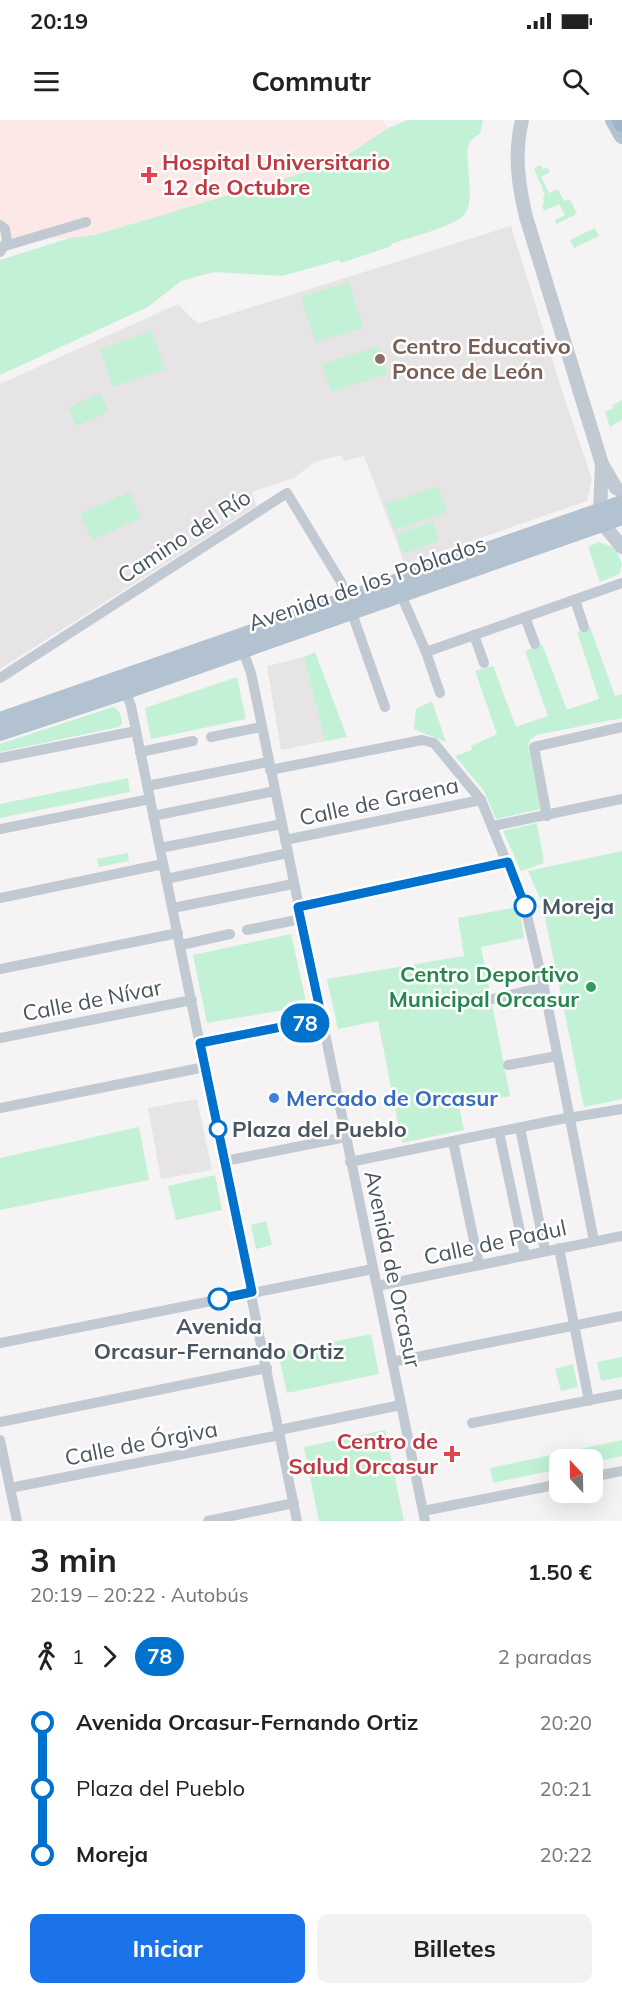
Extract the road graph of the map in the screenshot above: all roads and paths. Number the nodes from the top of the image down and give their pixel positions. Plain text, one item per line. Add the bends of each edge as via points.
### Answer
1 (522, 120) edge
2 (613, 120) edge
3 (622, 136) edge
4 (86, 222) dead end
5 (0, 225) edge
6 (3, 249) edge
7 (602, 464) junction
8 (602, 494) junction
9 (620, 494) edge
10 (622, 517) edge
11 (613, 532) edge
12 (622, 583) edge
13 (399, 589) junction
14 (575, 600) junction
15 (350, 605) junction
16 (525, 617) junction
17 (584, 627) dead end
18 (474, 635) junction
19 (229, 639) junction
20 (535, 644) dead end
21 (243, 650) junction
22 (426, 652) junction
23 (484, 663) dead end
24 (138, 671) junction
25 (0, 678) edge
26 (114, 679) junction
27 (127, 691) junction
28 (440, 693) dead end
29 (386, 707) dead end
30 (0, 720) edge
31 (261, 727) junction
32 (622, 727) edge
33 (135, 731) junction
34 (0, 733) edge
35 (211, 737) dead end
36 (193, 741) dead end
37 (140, 752) junction
38 (0, 758) edge
39 (269, 766) junction
40 (147, 786) junction
41 (275, 791) junction
42 (150, 799) junction
43 (622, 799) edge
44 (482, 800) junction
45 (153, 816) junction
46 (548, 816) junction
47 (282, 825) junction
48 (493, 826) junction
49 (0, 829) edge
50 (285, 840) junction
51 (160, 848) junction
52 (288, 853) junction
53 (508, 862) junction
54 (163, 864) junction
55 (166, 879) junction
56 (293, 884) junction
57 (0, 898) edge
58 (298, 907) junction
59 (173, 908) junction
60 (301, 919) junction
61 (247, 930) dead end
62 (178, 933) junction
63 (230, 934) dead end
64 (180, 945) junction
65 (0, 969) edge
66 (544, 987) junction
67 (493, 999) dead end
68 (192, 1000) junction
69 (322, 1019) junction
70 (0, 1038) edge
71 (200, 1043) junction
72 (557, 1056) junction
73 (508, 1065) dead end
74 (205, 1067) junction
75 (0, 1108) edge
76 (622, 1109) edge
77 (569, 1118) junction
78 (520, 1128) junction
79 (499, 1132) junction
80 (346, 1137) junction
81 (453, 1141) junction
82 (225, 1161) junction
83 (350, 1162) junction
84 (532, 1187) junction
85 (511, 1190) junction
86 (622, 1236) edge
87 (594, 1241) junction
88 (559, 1248) junction
89 (545, 1251) junction
90 (525, 1255) junction
91 (479, 1265) junction
92 (373, 1269) junction
93 (376, 1286) junction
94 (252, 1292) junction
95 (622, 1316) edge
96 (574, 1326) junction
97 (0, 1343) edge
98 (392, 1362) junction
99 (267, 1368) junction
100 (622, 1394) edge
101 (589, 1401) junction
102 (401, 1405) junction
103 (0, 1422) edge
104 (472, 1423) dead end
105 (280, 1432) junction
106 (0, 1440) edge
107 (622, 1471) edge
108 (603, 1475) edge
109 (549, 1487) edge
110 (10, 1488) junction
111 (294, 1503) junction
112 (424, 1516) edge
113 (17, 1521) edge
114 (208, 1521) edge
115 (297, 1521) edge

1 - 7 street via 516,160 519,189
2 - 3 main road
4 - 6 street
5 - 6 street via 7,235
7 - 8 street
7 - 9 street
8 - 9 street via 607,488
8 - 11 street
9 - 11 main road, Avenida de los Poblados
10 - 11 main road, Avenida de los Poblados
11 - 13 main road, Avenida de los Poblados
12 - 14 street
13 - 15 main road, Avenida de los Poblados
13 - 22 street
14 - 16 street
14 - 17 street
15 - 19 main road, Avenida de los Poblados
15 - 21 main road, Avenida de los Poblados
15 - 25 street, Camino del Río via 341,582 287,493
15 - 29 street
16 - 18 street
16 - 20 street
18 - 22 street
18 - 23 street
19 - 21 street via 238,642
19 - 24 main road, Avenida de los Poblados
21 - 27 main road, Avenida de los Poblados
21 - 31 street, Avenida de Orcasur
22 - 28 street
24 - 26 main road, Avenida de los Poblados
24 - 27 street
26 - 27 street
26 - 30 main road, Avenida de los Poblados
27 - 33 street
27 - 34 main road, Avenida de los Poblados
31 - 35 street
31 - 39 street, Avenida de Orcasur
32 - 46 street via 534,747
33 - 37 street
33 - 38 street
36 - 37 street
37 - 40 street
39 - 40 street
39 - 41 street, Avenida de Orcasur
39 - 44 street via 422,740 435,743
40 - 42 street
41 - 45 street
41 - 47 street, Avenida de Orcasur
42 - 45 street
42 - 49 street
43 - 46 street
44 - 48 street
44 - 50 street, Calle de Graena
45 - 51 street
46 - 48 street
47 - 50 street, Avenida de Orcasur
47 - 51 street
48 - 53 street
50 - 52 street, Avenida de Orcasur
51 - 54 street
52 - 55 street
52 - 56 street, Avenida de Orcasur
53 - 58 street
53 - 66 street via 525,907
54 - 55 street
54 - 57 street
55 - 59 street
56 - 58 street, Avenida de Orcasur
56 - 59 street
58 - 60 street, Avenida de Orcasur
59 - 62 street
60 - 61 street
60 - 69 street, Avenida de Orcasur
62 - 64 street
62 - 65 street
63 - 64 street
64 - 68 street
66 - 67 street
66 - 72 street
68 - 70 street, Calle de Nívar
68 - 71 street
69 - 71 street
69 - 80 street, Avenida de Orcasur
71 - 74 street
72 - 73 street
72 - 77 street
74 - 75 street
74 - 82 street
76 - 77 street
77 - 78 street
77 - 87 street
78 - 79 street
78 - 84 street
79 - 81 street
79 - 85 street
80 - 82 street
80 - 83 street, Avenida de Orcasur
81 - 83 street
81 - 91 street
82 - 94 street
83 - 92 street, Avenida de Orcasur
84 - 85 street via 519,1179
84 - 85 street via 523,1199
84 - 89 street
85 - 90 street
86 - 87 street, Calle de Padul
87 - 88 street, Calle de Padul
88 - 89 street, Calle de Padul
88 - 96 street
89 - 90 street, Calle de Padul
90 - 91 street, Calle de Padul
91 - 93 street, Calle de Padul
92 - 93 street, Avenida de Orcasur
92 - 94 street
93 - 98 street, Avenida de Orcasur
94 - 97 street
94 - 99 street
95 - 96 street
96 - 98 street
96 - 101 street
98 - 102 street, Avenida de Orcasur
99 - 103 street
99 - 105 street
100 - 101 street
101 - 104 street
102 - 105 street, Calle de Órgiva
102 - 112 street, Avenida de Orcasur
105 - 110 street, Calle de Órgiva
105 - 111 street
106 - 110 street
107 - 108 street
109 - 112 street
110 - 113 street
111 - 114 street
111 - 115 street

